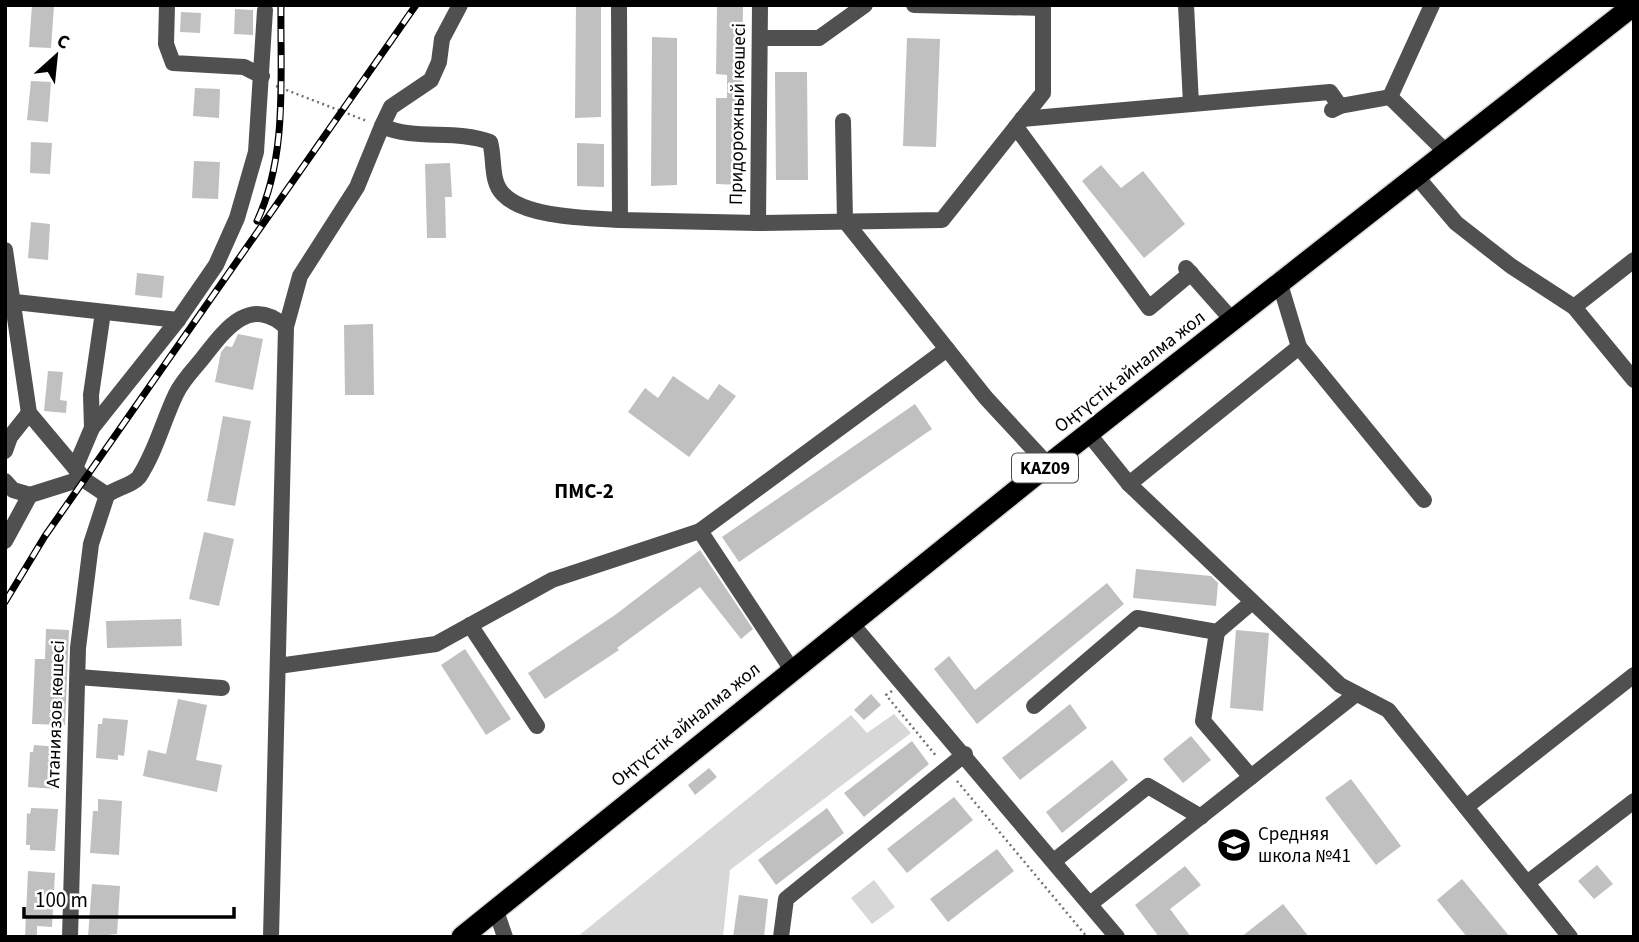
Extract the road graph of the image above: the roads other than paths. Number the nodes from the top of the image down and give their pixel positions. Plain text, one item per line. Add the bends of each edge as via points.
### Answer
1 (167, 5) edge
2 (460, 5) edge
3 (618, 5) edge
4 (760, 5) edge
5 (865, 5) edge
6 (914, 5) edge
7 (1186, 5) edge
8 (1432, 5) edge
9 (1634, 5) edge
10 (1043, 7) edge
11 (265, 10) dead end
12 (760, 38) junction
13 (261, 76) junction
14 (1390, 97) junction
15 (1191, 104) junction
16 (843, 121) dead end
17 (1019, 123) junction
18 (382, 126) junction
19 (1447, 153) junction
20 (1417, 177) junction
21 (620, 220) junction
22 (845, 222) junction
23 (758, 223) junction
24 (5, 250) edge
25 (1634, 260) edge
26 (1280, 284) junction
27 (15, 302) junction
28 (1574, 307) junction
29 (103, 312) junction
30 (178, 320) junction
31 (1233, 321) junction
32 (286, 327) junction
33 (1299, 347) junction
34 (947, 349) junction
35 (1634, 380) edge
36 (29, 413) junction
37 (92, 428) junction
38 (1088, 433) junction
39 (5, 451) edge
40 (1048, 465) junction
41 (79, 473) junction
42 (5, 481) edge
43 (1129, 484) junction
44 (30, 495) junction
45 (107, 495) junction
46 (1424, 500) dead end
47 (700, 531) junction
48 (5, 541) edge
49 (1251, 603) junction
50 (851, 623) junction
51 (470, 625) junction
52 (1217, 632) junction
53 (278, 666) junction
54 (792, 670) junction
55 (1634, 675) edge
56 (78, 677) junction
57 (222, 688) dead end
58 (1356, 694) junction
59 (1034, 706) dead end
60 (537, 726) dead end
61 (965, 754) junction
62 (1251, 777) junction
63 (1634, 801) edge
64 (1466, 807) junction
65 (1201, 817) junction
66 (1054, 861) junction
67 (1527, 883) junction
68 (1090, 904) junction
69 (495, 908) junction
70 (1112, 935) edge
71 (70, 937) edge
72 (271, 937) edge
73 (462, 937) edge
74 (505, 937) edge
75 (781, 937) edge
76 (1570, 937) edge

1 - 13 street via 166,44 173,63 244,67
2 - 18 street via 442,39 431,80 391,107
3 - 21 street
4 - 12 street, Придорожный көшесі
5 - 12 street via 819,38
6 - 10 street
7 - 15 street
8 - 14 street
9 - 19 highway, Оңтүстік айналма жол / KAZ09
10 - 17 street via 1043,93
11 - 13 street
12 - 23 street, Придорожный көшесі
13 - 30 street via 256,152 237,218 216,265
14 - 15 street via 1336,108 1330,92
14 - 19 street
15 - 17 street
16 - 22 street
17 - 22 street via 942,220
17 - 31 street via 1149,308 1188,271
18 - 21 street via 397,133 452,133 490,142 494,177 503,194 525,207
18 - 32 street via 357,187 300,276
19 - 20 highway, Оңтүстік айналма жол / KAZ09
20 - 26 highway, Оңтүстік айналма жол / KAZ09
20 - 28 street via 1457,223
21 - 23 street
22 - 23 street
22 - 34 street
24 - 27 street
25 - 28 street
26 - 31 highway, Оңтүстік айналма жол / KAZ09
26 - 33 street
27 - 29 street
27 - 36 street
28 - 35 street
29 - 30 street
29 - 37 street via 91,396
30 - 37 street
31 - 38 highway, Оңтүстік айналма жол / KAZ09
32 - 45 street via 261,312 229,325 177,391 151,457 136,481
32 - 53 street
33 - 43 street
33 - 46 street
34 - 40 street
34 - 47 street
36 - 39 street
36 - 41 street
37 - 41 street
38 - 40 highway, Оңтүстік айналма жол / KAZ09
38 - 43 street
40 - 50 highway, Оңтүстік айналма жол / KAZ09
41 - 44 street
41 - 45 street
42 - 44 street via 13,490
43 - 49 street
44 - 48 street
45 - 56 street, Атаниязов көшесі via 91,544 84,587
47 - 51 street via 552,580
47 - 54 street
49 - 52 street
49 - 58 street via 1340,685
50 - 54 highway, Оңтүстік айналма жол / KAZ09
50 - 61 street
51 - 53 street via 436,644
51 - 60 street
52 - 59 street via 1137,618
52 - 62 street via 1203,722
53 - 72 street
54 - 69 highway, Оңтүстік айналма жол / KAZ09
55 - 64 street
56 - 57 street
56 - 71 street, Атаниязов көшесі
58 - 62 street
58 - 64 street via 1388,710
61 - 66 street
61 - 75 street via 786,899
62 - 65 street
63 - 67 street
64 - 67 street
65 - 66 street via 1148,786
65 - 68 street
66 - 68 street
67 - 76 street
68 - 70 street
69 - 73 highway, Оңтүстік айналма жол / KAZ09
69 - 74 street

